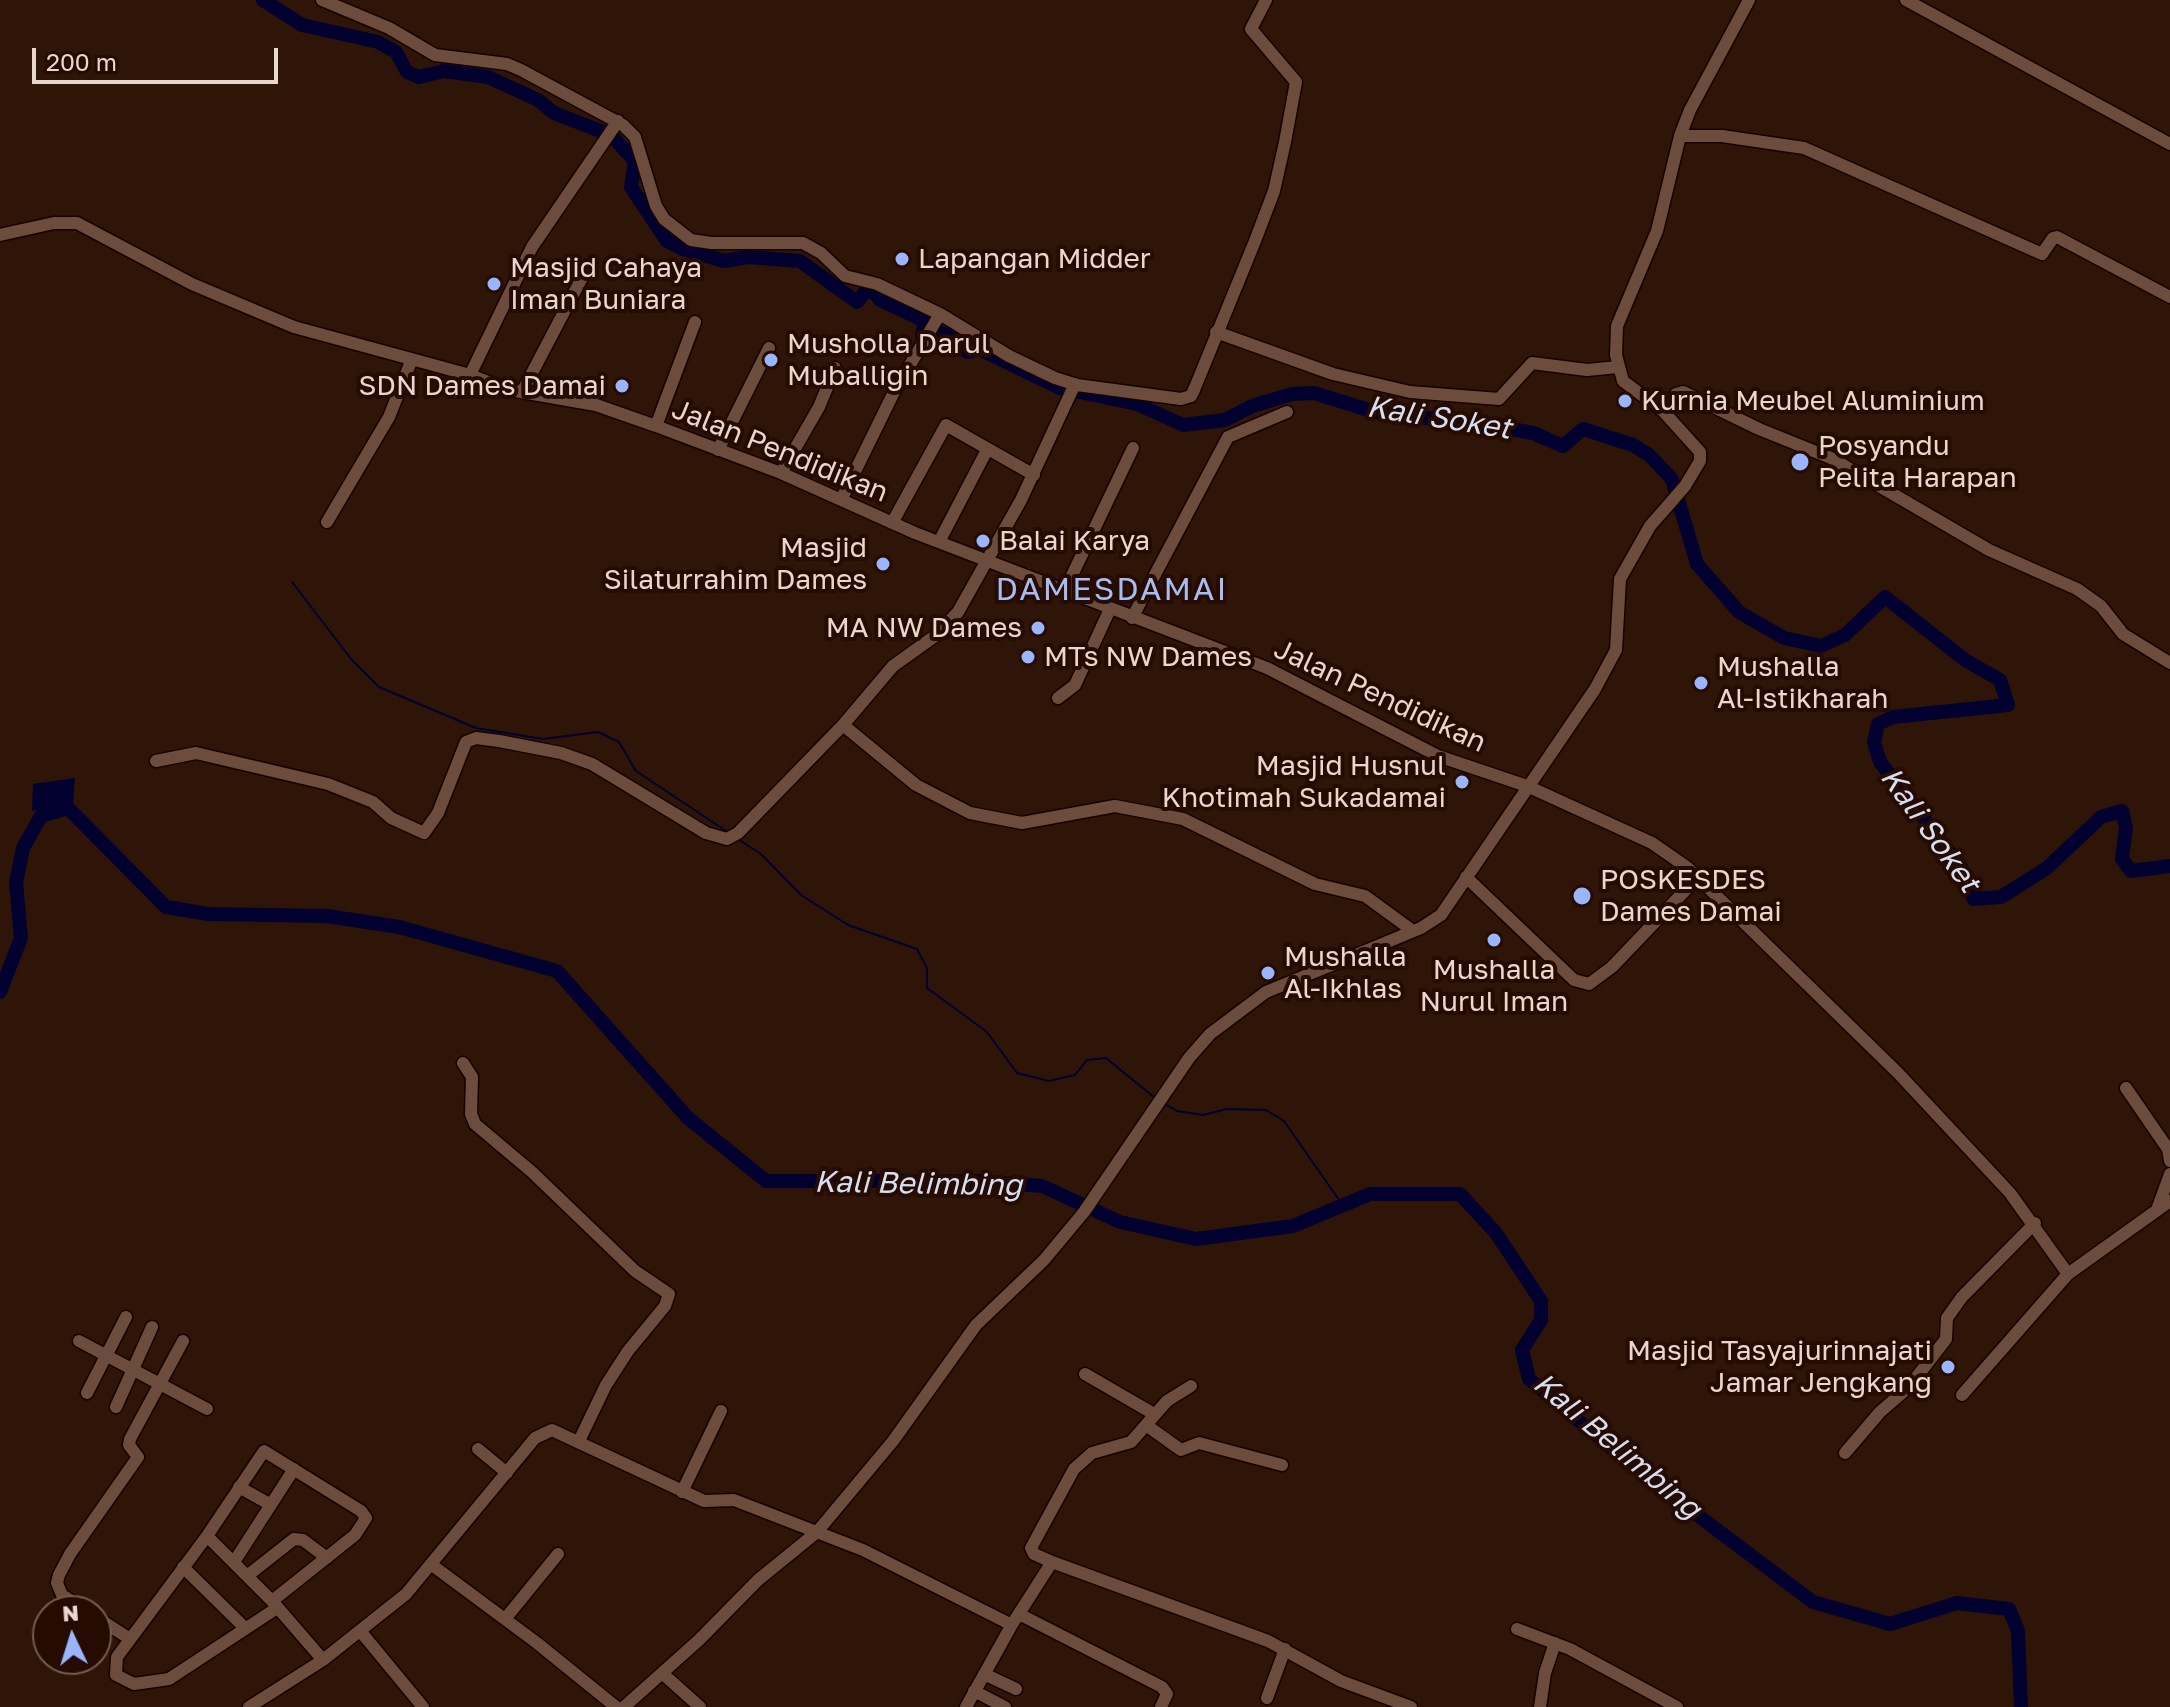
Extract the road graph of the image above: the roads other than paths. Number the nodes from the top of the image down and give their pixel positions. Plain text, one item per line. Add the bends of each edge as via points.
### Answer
1 (322, 0) edge
2 (1266, 0) edge
3 (1749, 0) edge
4 (1906, 0) edge
5 (618, 121) junction
6 (1680, 136) junction
7 (2170, 144) edge
8 (0, 235) edge
9 (584, 274) dead end
10 (2170, 297) edge
11 (940, 314) junction
12 (695, 322) dead end
13 (1216, 332) junction
14 (769, 348) dead end
15 (412, 359) junction
16 (1618, 367) junction
17 (835, 368) dead end
18 (470, 375) junction
19 (1075, 384) junction
20 (522, 392) junction
21 (1663, 411) junction
22 (1287, 412) dead end
23 (656, 426) junction
24 (1133, 448) dead end
25 (718, 450) junction
26 (987, 450) junction
27 (781, 473) junction
28 (1034, 475) junction
29 (842, 498) junction
30 (327, 522) dead end
31 (892, 523) junction
32 (940, 540) junction
33 (990, 560) junction
34 (1065, 590) junction
35 (1110, 609) junction
36 (1132, 618) junction
37 (2170, 663) edge
38 (1058, 698) dead end
39 (843, 725) junction
40 (156, 761) dead end
41 (1527, 786) junction
42 (1466, 877) junction
43 (1698, 877) junction
44 (1413, 931) junction
45 (463, 1063) dead end
46 (2126, 1088) dead end
47 (2170, 1161) edge
48 (2170, 1174) edge
49 (2164, 1204) edge
50 (2035, 1223) junction
51 (2068, 1274) junction
52 (126, 1317) dead end
53 (152, 1327) dead end
54 (79, 1341) dead end
55 (183, 1341) dead end
56 (106, 1356) junction
57 (133, 1371) junction
58 (1085, 1374) dead end
59 (159, 1385) junction
60 (1191, 1386) dead end
61 (87, 1393) dead end
62 (1962, 1395) dead end
63 (116, 1407) dead end
64 (207, 1409) dead end
65 (721, 1411) dead end
66 (1150, 1420) junction
67 (579, 1441) junction
68 (478, 1449) dead end
69 (1845, 1453) dead end
70 (1282, 1465) dead end
71 (294, 1469) junction
72 (507, 1473) junction
73 (239, 1487) junction
74 (682, 1492) junction
75 (271, 1505) junction
76 (817, 1532) junction
77 (207, 1536) junction
78 (558, 1554) dead end
79 (327, 1558) junction
80 (234, 1562) junction
81 (1052, 1562) junction
82 (432, 1565) junction
83 (183, 1567) junction
84 (247, 1576) junction
85 (62, 1595) edge
86 (275, 1604) junction
87 (1019, 1614) junction
88 (505, 1619) junction
89 (1011, 1626) junction
90 (112, 1627) edge
91 (245, 1628) junction
92 (1517, 1629) dead end
93 (361, 1632) junction
94 (130, 1639) junction
95 (1555, 1643) junction
96 (1285, 1649) junction
97 (323, 1660) junction
98 (662, 1673) junction
99 (984, 1674) junction
100 (1016, 1689) dead end
101 (974, 1691) junction
102 (1267, 1698) dead end
103 (249, 1707) edge
104 (423, 1707) edge
105 (616, 1707) edge
106 (624, 1707) edge
107 (700, 1707) edge
108 (966, 1707) edge
109 (1005, 1707) edge
110 (1161, 1707) edge
111 (1411, 1707) edge
112 (1540, 1707) edge
113 (1677, 1707) edge

1 - 5 street via 389,28 435,55 507,64
2 - 13 street via 1251,27 1295,77 1296,86 1274,191
3 - 6 street
4 - 7 street
5 - 11 street via 635,137 656,206 682,235 711,243 803,243 845,276 877,284
5 - 18 street via 532,247
6 - 10 street via 1722,136 1804,148 2042,254 2057,237
6 - 16 street via 1657,231 1617,326
8 - 15 street, Jalan Pendidikan via 77,223 241,306 313,333
9 - 20 street
11 - 19 street via 1009,356
11 - 29 street
12 - 23 street
13 - 16 street via 1333,374 1410,392 1499,399 1532,363 1580,370
13 - 19 street via 1186,399
14 - 25 street
15 - 18 street, Jalan Pendidikan
15 - 30 street via 389,417
16 - 21 street via 1628,387
17 - 27 street
18 - 20 street, Jalan Pendidikan
19 - 28 street
20 - 23 street, Jalan Pendidikan via 583,401
21 - 37 street via 1683,392 1831,458 1989,550 2077,589 2101,606 2123,634
21 - 41 street via 1700,452 1699,466 1650,526 1620,579 1616,650
22 - 36 street via 1228,437
23 - 25 street, Jalan Pendidikan
24 - 34 street
25 - 27 street, Jalan Pendidikan
26 - 28 street
26 - 31 street via 946,425
26 - 32 street
27 - 29 street, Jalan Pendidikan
28 - 33 street
29 - 31 street, Jalan Pendidikan
31 - 32 street, Jalan Pendidikan
32 - 33 street, Jalan Pendidikan
33 - 34 street, Jalan Pendidikan
33 - 39 street via 945,627 893,666
34 - 35 street, Jalan Pendidikan
35 - 36 street, Jalan Pendidikan
35 - 38 street via 1075,685
36 - 41 street, Jalan Pendidikan via 1267,668 1438,756
39 - 40 street via 727,839 706,833 592,764 499,741 466,742 438,813 424,833 391,818 373,802 328,784 196,753
39 - 44 street via 916,785 970,813 1022,823 1115,806 1183,819 1315,884 1365,896
41 - 42 street
41 - 43 street, Jalan Pendidikan via 1667,851
42 - 43 street via 1574,980 1589,984
42 - 44 street via 1441,915
43 - 50 street, Jalan Pendidikan via 1898,1073
44 - 76 street via 1266,992 1210,1034 1086,1210 1044,1260 976,1325 893,1441
45 - 67 street via 472,1077 475,1124 626,1263 669,1294 606,1385
46 - 47 street via 2168,1149
48 - 49 street
49 - 51 street
50 - 51 street, Jalan Pendidikan
50 - 69 street via 1962,1297 1947,1318 1946,1339 1909,1387
51 - 62 street
52 - 56 street
53 - 57 street
54 - 56 street
55 - 59 street
56 - 57 street
56 - 61 street
57 - 59 street
57 - 63 street
58 - 66 street
59 - 64 street
59 - 85 street via 130,1439 138,1457 70,1554 57,1583
60 - 66 street
65 - 74 street
66 - 70 street via 1181,1450 1199,1443
66 - 81 street via 1127,1445 1092,1453 1074,1469 1031,1548
67 - 72 street via 545,1431
67 - 74 street
68 - 72 street
71 - 73 street via 264,1451
71 - 75 street
71 - 79 street via 366,1515 355,1535
72 - 82 street
73 - 75 street
73 - 77 street
74 - 76 street via 708,1502 734,1500
75 - 80 street
76 - 89 street
76 - 98 street via 758,1580
77 - 80 street
77 - 83 street
78 - 88 street
79 - 84 street via 294,1539
79 - 86 street
80 - 84 street
81 - 87 street
81 - 96 street
82 - 88 street
82 - 93 street
83 - 91 street
83 - 94 street
84 - 86 street
86 - 91 street
86 - 97 street
87 - 89 street
87 - 110 street via 1162,1687 1167,1694
88 - 105 street
89 - 99 street
90 - 94 street
91 - 94 street via 179,1674 151,1683 128,1683 116,1675 114,1662
92 - 95 street
93 - 97 street
93 - 104 street
95 - 112 street
95 - 113 street
96 - 102 street
96 - 111 street via 1341,1681
97 - 103 street
98 - 106 street
98 - 107 street
99 - 100 street
99 - 101 street
101 - 108 street
101 - 109 street

